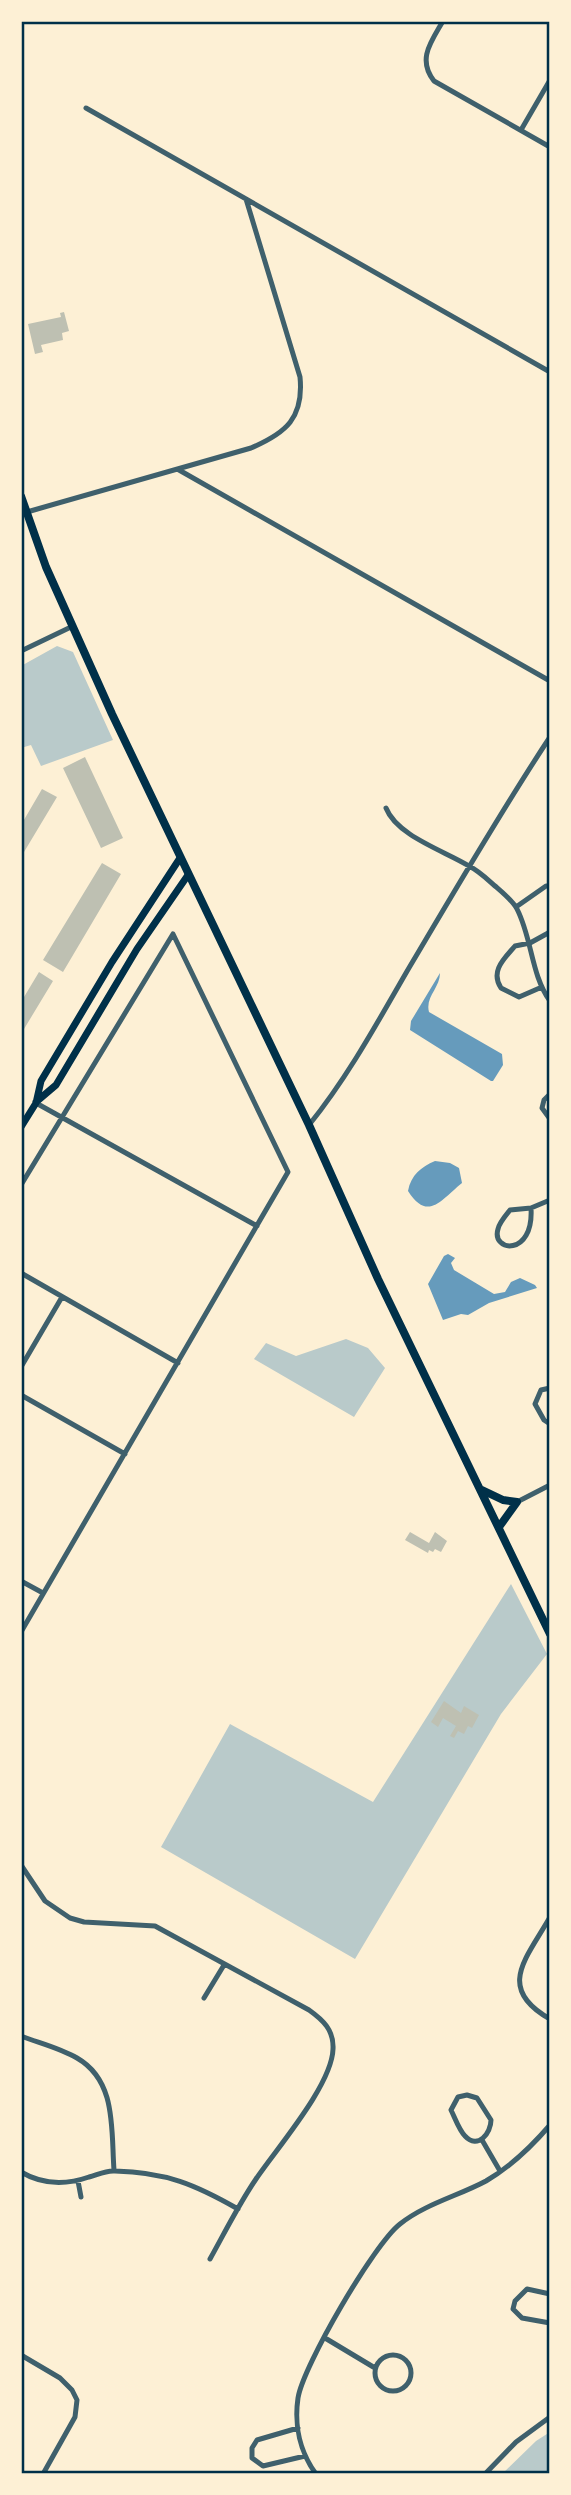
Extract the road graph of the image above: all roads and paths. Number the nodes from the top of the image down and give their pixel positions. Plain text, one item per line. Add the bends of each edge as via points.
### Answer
1 (443, 21) edge
2 (550, 80) edge
3 (86, 108) dead end
4 (521, 130) junction
5 (550, 147) edge
6 (246, 199) junction
7 (550, 372) edge
8 (178, 469) junction
9 (21, 496) edge
10 (27, 512) junction
11 (71, 627) junction
12 (21, 651) edge
13 (550, 681) edge
14 (550, 737) edge
15 (386, 808) dead end
16 (180, 858) junction
17 (470, 866) junction
18 (188, 875) junction
19 (550, 886) edge
20 (516, 907) junction
21 (550, 932) edge
22 (530, 943) junction
23 (542, 987) junction
24 (550, 1001) edge
25 (550, 1094) edge
26 (36, 1102) junction
27 (63, 1118) junction
28 (550, 1119) edge
29 (309, 1125) junction
30 (21, 1127) edge
31 (21, 1185) edge
32 (550, 1200) edge
33 (531, 1208) junction
34 (257, 1226) junction
35 (21, 1273) edge
36 (62, 1297) junction
37 (178, 1363) junction
38 (21, 1367) edge
39 (550, 1388) edge
40 (21, 1395) edge
41 (550, 1424) edge
42 (125, 1454) junction
43 (550, 1485) edge
44 (480, 1488) junction
45 (517, 1502) junction
46 (499, 1527) junction
47 (21, 1581) edge
48 (43, 1593) junction
49 (21, 1632) edge
50 (550, 1634) edge
51 (21, 1865) edge
52 (550, 1917) edge
53 (224, 1965) junction
54 (204, 1998) dead end
55 (550, 2019) edge
56 (21, 2036) edge
57 (550, 2125) edge
58 (548, 2133) edge
59 (482, 2140) junction
60 (114, 2170) junction
61 (500, 2171) junction
62 (21, 2172) edge
63 (78, 2181) junction
64 (81, 2197) dead end
65 (238, 2209) junction
66 (211, 2259) dead end
67 (550, 2294) edge
68 (550, 2323) edge
69 (325, 2338) junction
70 (21, 2355) edge
71 (375, 2368) junction
72 (550, 2417) edge
73 (298, 2428) junction
74 (305, 2456) junction
75 (43, 2474) edge
76 (316, 2474) edge
77 (485, 2474) edge

1 - 4 street via 426,53 430,75
2 - 4 street
3 - 6 street
4 - 5 street
6 - 7 street
6 - 8 street via 300,377 300,403 290,423 271,439
8 - 10 street
8 - 13 street
9 - 10 main road
10 - 11 main road
11 - 12 street
11 - 16 main road
14 - 17 street
15 - 17 street via 405,830
16 - 18 main road
16 - 26 main road via 48,1069
17 - 20 street
17 - 29 street via 330,1099
18 - 26 main road via 56,1086
18 - 29 main road
19 - 20 street
20 - 22 street
21 - 22 street
22 - 23 street
22 - 23 street via 516,946 507,956 497,969 497,982 519,997
23 - 24 street
25 - 28 street via 542,1108
26 - 27 street
26 - 30 main road
27 - 31 street
27 - 34 street
27 - 34 street via 173,934 288,1172
29 - 44 main road
32 - 33 street
33 - 33 street via 510,1210 497,1230 498,1239 514,1247 522,1244 531,1228
34 - 37 street
35 - 36 street
36 - 37 street
36 - 38 street
37 - 42 street
39 - 41 street via 541,1390 536,1404
40 - 42 street
42 - 48 street
43 - 45 street
44 - 45 main road
44 - 46 main road
45 - 46 main road
46 - 50 main road
47 - 48 street
48 - 49 street
51 - 53 street via 45,1901 70,1918 155,1926
52 - 55 street via 520,1969 519,1980 528,2005
53 - 54 street
53 - 65 street via 321,2019 333,2050 325,2075 293,2130
56 - 60 street via 74,2056 98,2075 109,2104
57 - 58 street
58 - 61 street
59 - 59 street via 464,2135 451,2110 458,2097 477,2098 491,2120 489,2133
59 - 61 street
60 - 63 street
60 - 65 street via 181,2180
61 - 69 street via 416,2214 387,2236
62 - 63 street via 60,2184
63 - 64 street
65 - 66 street
67 - 68 street via 527,2289 513,2309 522,2318
69 - 71 street
69 - 73 street via 302,2385
70 - 75 street via 60,2378 75,2397 75,2417
71 - 71 street via 383,2357 395,2355 410,2365 411,2377 399,2391 387,2391 377,2384
72 - 77 street via 516,2442
73 - 74 street
73 - 74 street via 257,2440 251,2448 253,2458 263,2466
74 - 76 street

